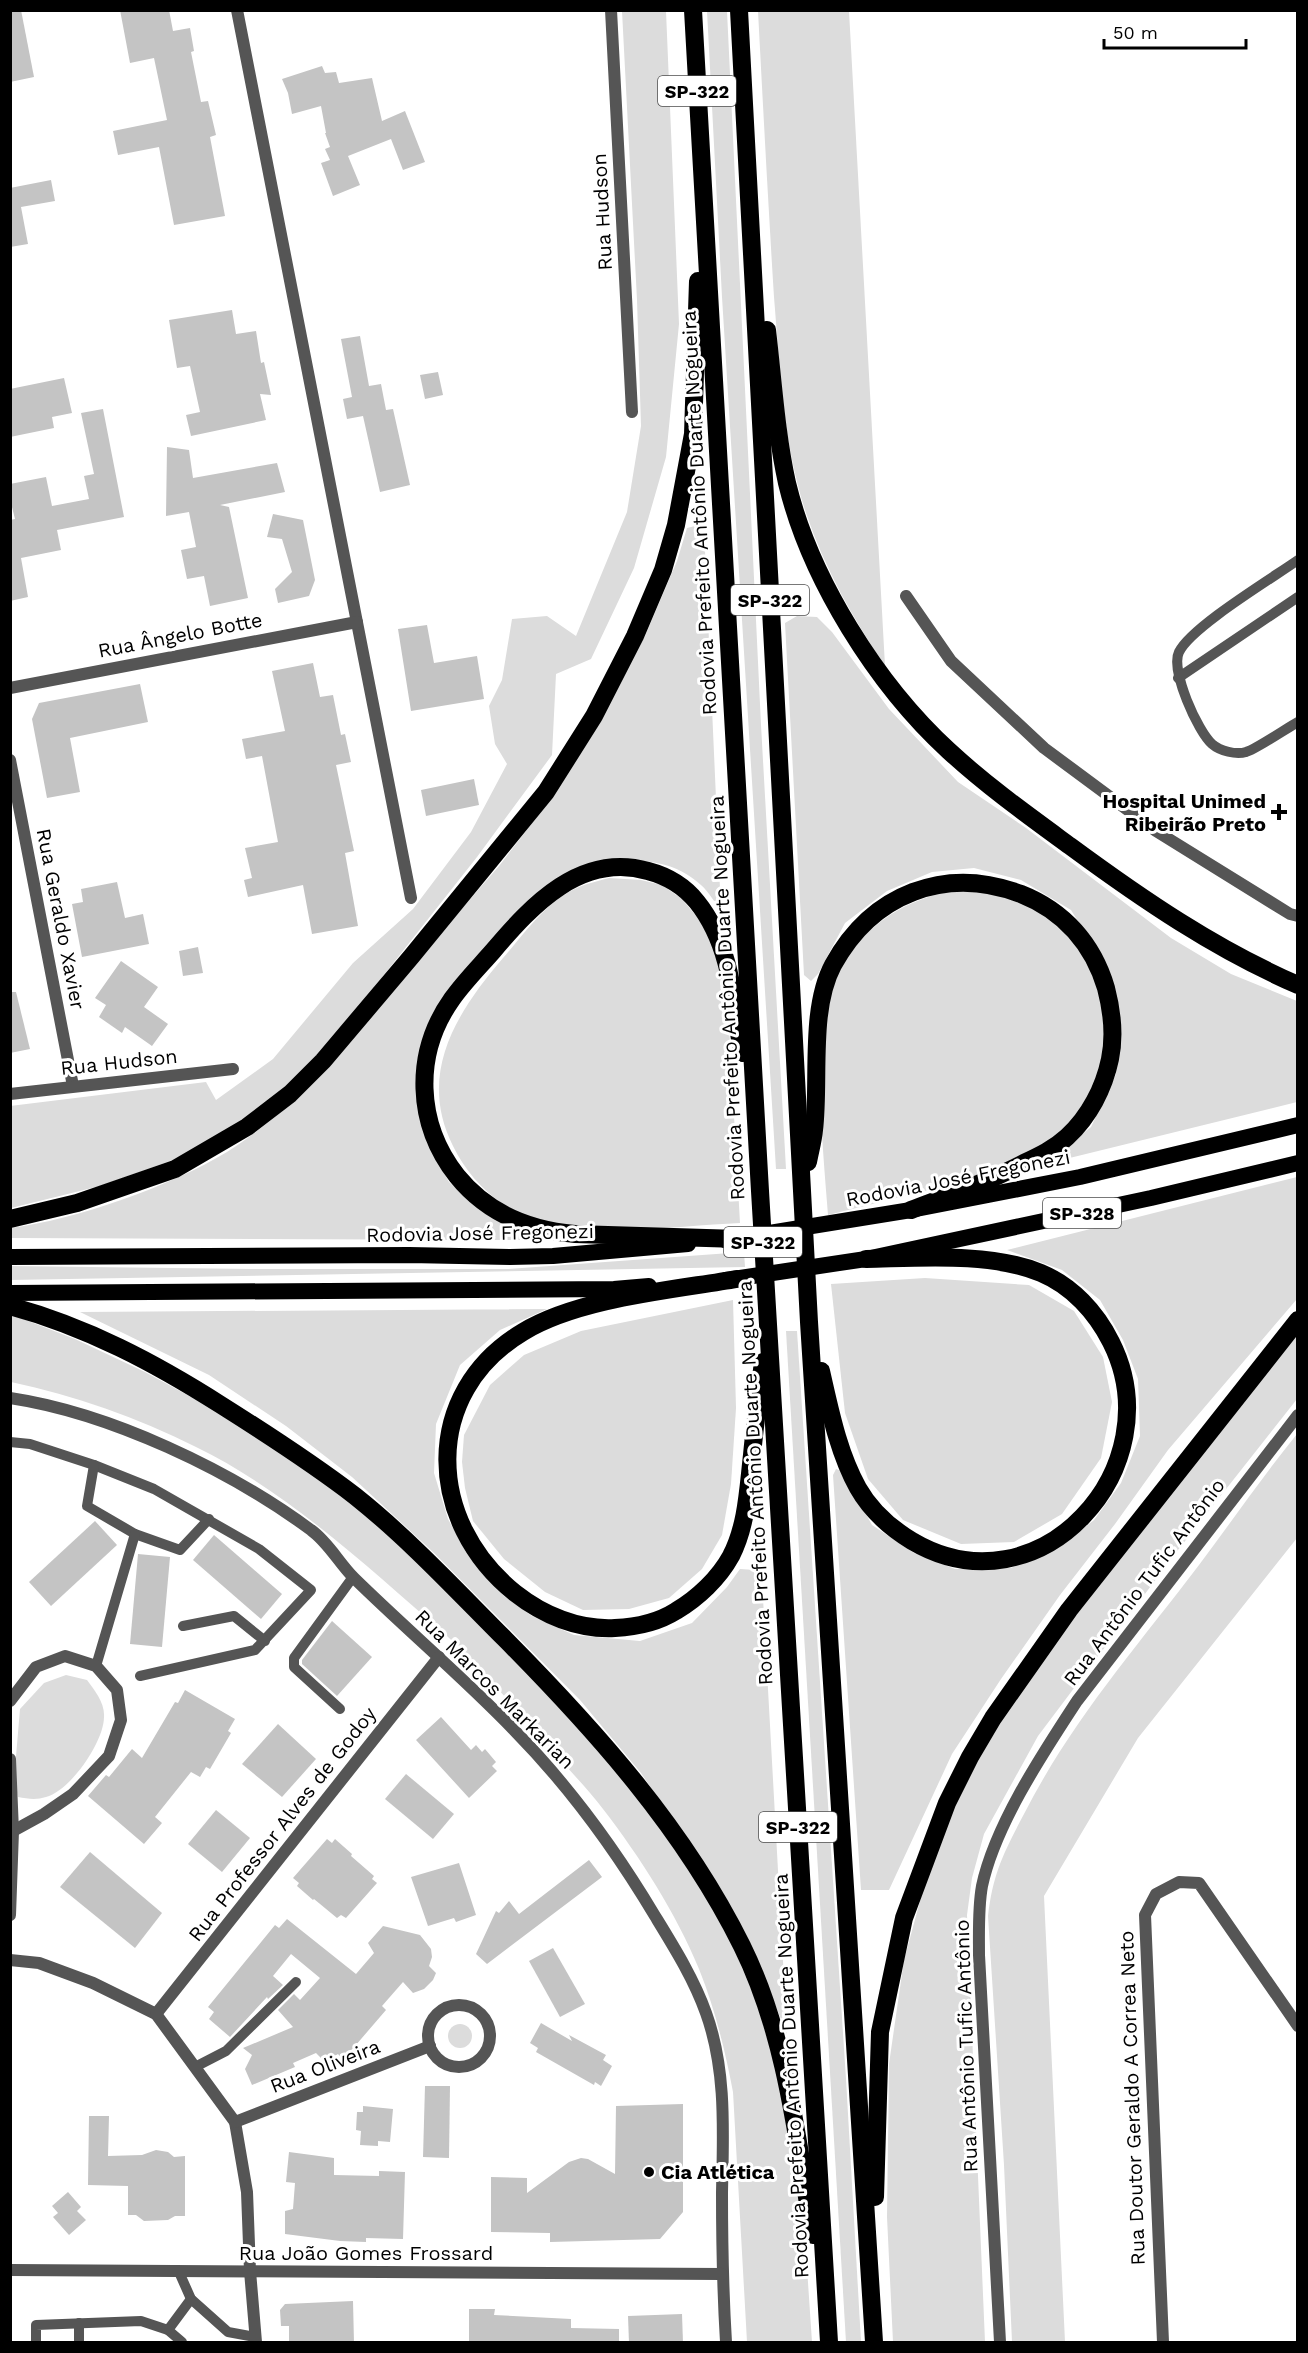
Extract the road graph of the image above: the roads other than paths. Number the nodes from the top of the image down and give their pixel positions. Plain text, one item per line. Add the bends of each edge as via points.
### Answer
1 (237, 10) edge
2 (611, 10) edge
3 (693, 10) edge
4 (739, 10) edge
5 (746, 163) junction
6 (701, 172) junction
7 (632, 412) dead end
8 (1298, 560) edge
9 (906, 596) dead end
10 (1298, 597) edge
11 (357, 622) junction
12 (1178, 678) junction
13 (10, 688) edge
14 (1298, 722) edge
15 (10, 760) edge
16 (411, 898) dead end
17 (1298, 916) edge
18 (1298, 985) edge
19 (232, 1069) dead end
20 (73, 1086) junction
21 (10, 1094) edge
22 (1298, 1125) edge
23 (758, 1142) junction
24 (1298, 1163) edge
25 (802, 1190) junction
26 (911, 1210) junction
27 (10, 1219) edge
28 (739, 1239) junction
29 (10, 1257) edge
30 (866, 1259) junction
31 (737, 1279) junction
32 (10, 1293) edge
33 (10, 1306) edge
34 (769, 1316) junction
35 (1298, 1320) edge
36 (809, 1322) junction
37 (10, 1398) edge
38 (1298, 1415) edge
39 (10, 1442) edge
40 (94, 1465) junction
41 (209, 1519) junction
42 (135, 1534) junction
43 (353, 1577) junction
44 (183, 1626) dead end
45 (265, 1641) junction
46 (439, 1657) junction
47 (96, 1666) junction
48 (140, 1677) dead end
49 (10, 1701) edge
50 (340, 1709) dead end
51 (10, 1759) edge
52 (13, 1831) junction
53 (10, 1915) edge
54 (10, 1960) edge
55 (296, 1982) dead end
56 (156, 2014) junction
57 (1298, 2026) edge
58 (430, 2046) junction
59 (195, 2067) junction
60 (235, 2122) junction
61 (10, 2270) edge
62 (250, 2271) junction
63 (179, 2272) junction
64 (722, 2274) junction
65 (191, 2299) junction
66 (873, 2319) junction
67 (79, 2323) junction
68 (168, 2330) junction
69 (256, 2340) edge
70 (829, 2340) edge
71 (36, 2343) edge
72 (79, 2343) edge
73 (182, 2343) edge
74 (726, 2343) edge
75 (874, 2343) edge
76 (1000, 2343) edge
77 (1163, 2343) edge

1 - 11 street
2 - 7 street, Rua Hudson
3 - 6 highway, Rodovia Prefeito Antônio Duarte Nogueira / SP-322
4 - 5 highway, SP-322
5 - 18 highway via 787,484 822,575 878,672 913,715 992,789 1165,913 1258,968
5 - 25 highway, SP-322
6 - 23 highway, Rodovia Prefeito Antônio Duarte Nogueira / SP-322
6 - 27 highway via 693,434 676,525 663,570 635,636 594,717 553,783 499,853 323,1061 290,1094 247,1127 175,1169 77,1203
8 - 12 lane via 1190,636 1177,654
9 - 17 street via 951,661 1044,748 1156,831
10 - 12 lane
11 - 13 street, Rua Ângelo Botte
11 - 16 street
12 - 14 lane via 1210,743 1221,751 1248,752
15 - 20 street, Rua Geraldo Xavier
19 - 20 street, Rua Hudson
20 - 21 street, Rua Hudson
22 - 26 highway, Rodovia José Fregonezi / SP-328 via 1080,1177
23 - 28 highway via 721,944 696,902 678,885 651,872 632,867 606,868 577,877 548,894 519,920 459,990 431,1040 423,1090 434,1140 460,1180 501,1213 516,1222 554,1232
23 - 34 highway, Rodovia Prefeito Antônio Duarte Nogueira / SP-322
24 - 30 highway, SP-328
25 - 26 highway via 814,1130 818,1029 825,986 841,951 874,914 917,890 964,882 1003,887 1035,900 1066,920 1097,963 1113,1021 1113,1045 1105,1078 1079,1124 1046,1153 981,1184
25 - 36 highway, SP-322
26 - 28 highway, Rodovia José Fregonezi / SP-328
28 - 29 highway, Rodovia José Fregonezi via 553,1256
30 - 31 highway, SP-328
30 - 36 highway via 933,1258 1011,1265 1053,1280 1088,1307 1118,1354 1128,1400 1114,1472 1085,1515 1058,1538 1043,1545 1012,1557 984,1560 934,1552 891,1527 867,1502 846,1464
31 - 32 highway via 614,1289
31 - 34 highway via 595,1305 554,1317 494,1353 468,1384 453,1415 447,1451 449,1487 468,1539 506,1586 555,1617 609,1628 659,1620 684,1606 708,1585 731,1556 742,1527
33 - 70 highway via 75,1328 164,1369 300,1455 350,1492 542,1676 637,1784 678,1838 716,1900 759,1985 790,2097
34 - 70 highway, Rodovia Prefeito Antônio Duarte Nogueira / SP-322
35 - 66 highway via 1063,1619 993,1718 947,1803 904,1918 880,2032
36 - 66 highway, SP-322
37 - 43 street, Rua Marcos Markarian via 120,1428 235,1480 315,1532
38 - 76 street, Rua Antônio Tufic Antônio via 1077,1701 1011,1812 982,1885 979,1955
39 - 40 lane via 30,1444
40 - 41 lane via 154,1489
40 - 42 lane via 87,1506
41 - 42 lane via 180,1550
41 - 45 lane via 259,1549 310,1590
42 - 47 lane
43 - 46 street, Rua Marcos Markarian
43 - 50 lane via 293,1662
44 - 45 lane via 234,1616
45 - 48 lane via 255,1650
46 - 56 street, Rua Professor Alves de Godoy
46 - 64 street, Rua Marcos Markarian via 515,1731 601,1831 691,1979 707,2014 723,2108
47 - 49 street via 65,1656 36,1667
47 - 52 street via 117,1690 121,1720 109,1756 73,1794
51 - 52 street
52 - 53 street
54 - 56 street via 39,1963 93,1983
55 - 59 lane via 226,2051
56 - 59 street
57 - 77 street, Rua Doutor Geraldo A Correa Neto via 1199,1883 1179,1881 1156,1894 1145,1915
58 - 58 street via 429,2027 440,2011 449,2007 458,2004 477,2009 489,2025 490,2045 479,2061 460,2067 442,2062
58 - 60 street, Rua Oliveira
59 - 60 street
60 - 62 street via 247,2192
61 - 63 street, Rua João Gomes Frossard
62 - 63 street, Rua João Gomes Frossard
62 - 64 street, Rua João Gomes Frossard
62 - 69 street
63 - 65 lane
64 - 74 street, Rua Marcos Markarian
65 - 68 lane
65 - 69 lane via 228,2332
66 - 75 highway, SP-322
67 - 68 lane via 141,2322
67 - 71 lane via 36,2325
67 - 72 lane
68 - 73 lane

